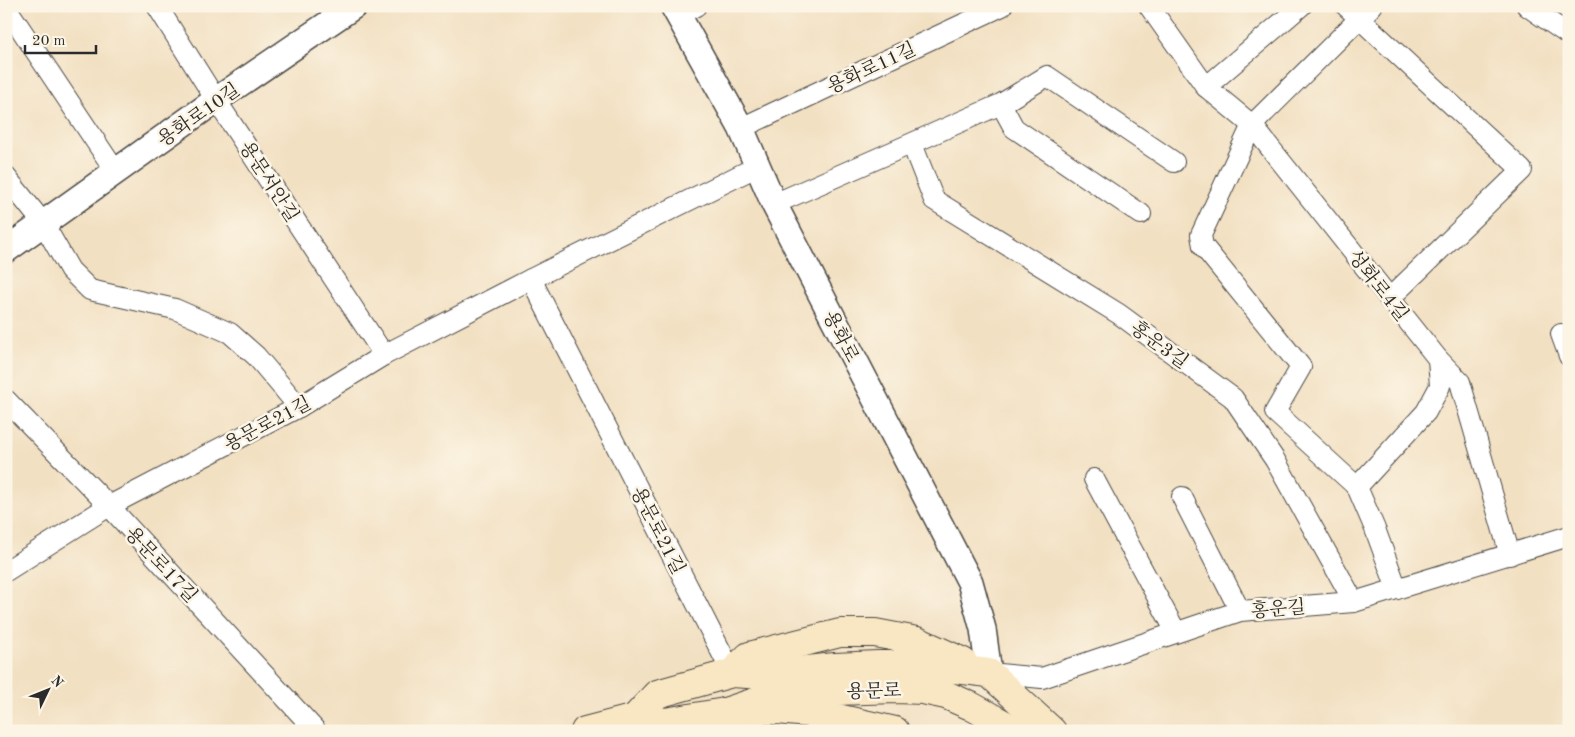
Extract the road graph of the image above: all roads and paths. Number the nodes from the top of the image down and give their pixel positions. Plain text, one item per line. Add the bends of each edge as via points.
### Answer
1 (157, 6) edge
2 (354, 6) edge
3 (1002, 6) edge
4 (1149, 6) edge
5 (1301, 6) edge
6 (1527, 6) edge
7 (6, 7) edge
8 (682, 9) edge
9 (1359, 10) edge
10 (328, 13) edge
11 (1569, 35) edge
12 (1206, 87) junction
13 (216, 100) junction
14 (1001, 104) junction
15 (1252, 125) junction
16 (741, 128) junction
17 (912, 144) junction
18 (1174, 162) dead end
19 (758, 166) junction
20 (116, 172) junction
21 (6, 177) edge
22 (774, 204) junction
23 (1141, 214) dead end
24 (44, 223) junction
25 (6, 250) edge
26 (531, 280) junction
27 (1389, 299) junction
28 (1562, 334) dead end
29 (384, 355) junction
30 (1569, 356) edge
31 (1438, 359) junction
32 (6, 400) edge
33 (299, 407) junction
34 (1094, 479) dead end
35 (1357, 487) junction
36 (1182, 497) dead end
37 (109, 506) junction
38 (1569, 536) edge
39 (1510, 555) junction
40 (6, 571) edge
41 (1397, 589) junction
42 (1354, 602) junction
43 (1240, 611) junction
44 (1176, 632) junction
45 (845, 666) junction
46 (732, 673) junction
47 (989, 674) junction
48 (864, 690) junction
49 (725, 712) junction
50 (620, 724) edge
51 (316, 731) edge
52 (585, 731) edge
53 (895, 731) edge
54 (1016, 731) edge
55 (1052, 731) edge

1 - 13 street, 용문서안길
2 - 10 street, 용화로10길
3 - 16 street, 용화로11길
4 - 12 street, 성화로4길
5 - 12 street
6 - 11 street
7 - 20 street
8 - 16 street, 용화로
9 - 15 street
9 - 27 street via 1522,170
10 - 13 street, 용화로10길
12 - 15 street, 성화로4길
13 - 20 street, 용화로10길
13 - 29 street, 용문서안길
14 - 17 street
14 - 18 street via 1046,76
14 - 23 street via 1014,128
15 - 27 street, 성화로4길
15 - 35 street via 1201,235 1203,246 1302,366 1276,412
16 - 19 street, 용화로
17 - 22 street
17 - 42 street, 홍운3길 via 934,200 1119,314 1233,398 1275,460
19 - 22 street, 용화로
19 - 26 street, 용문로21길
20 - 24 street, 용화로10길
21 - 24 street
22 - 47 street, 용화로 via 970,582 983,629
24 - 25 street, 용화로10길
24 - 33 street via 70,270 90,290 175,309 230,333 256,356
26 - 29 street, 용문로21길
26 - 46 street, 용문로21길
27 - 31 street, 성화로4길
28 - 30 street
29 - 33 street, 용문로21길
31 - 35 street via 1440,386 1426,412
31 - 39 street, 성화로4길 via 1460,382
32 - 37 street, 용문로17길
33 - 37 street, 용문로21길
34 - 44 street
35 - 41 street
36 - 43 street
37 - 40 street, 용문로21길
37 - 51 street, 용문로17길
38 - 39 street, 홍운길
39 - 41 street, 홍운길
41 - 42 street, 홍운길
42 - 43 street, 홍운길
43 - 44 street, 홍운길
44 - 47 street, 홍운길 via 1042,678
45 - 46 main road, 용문로 via 763,675
45 - 47 main road, 용문로 via 921,665
45 - 48 main road via 865,672 870,678
46 - 47 main road, 용문로 via 749,656 840,633 875,633 917,641
46 - 50 main road, 용문로 via 657,694
47 - 55 main road, 용문로
48 - 49 main road, 용문로 via 806,692 758,701
48 - 54 main road, 용문로 via 923,690 946,695
49 - 50 main road via 665,722
49 - 53 main road via 778,710 819,714
50 - 52 main road

